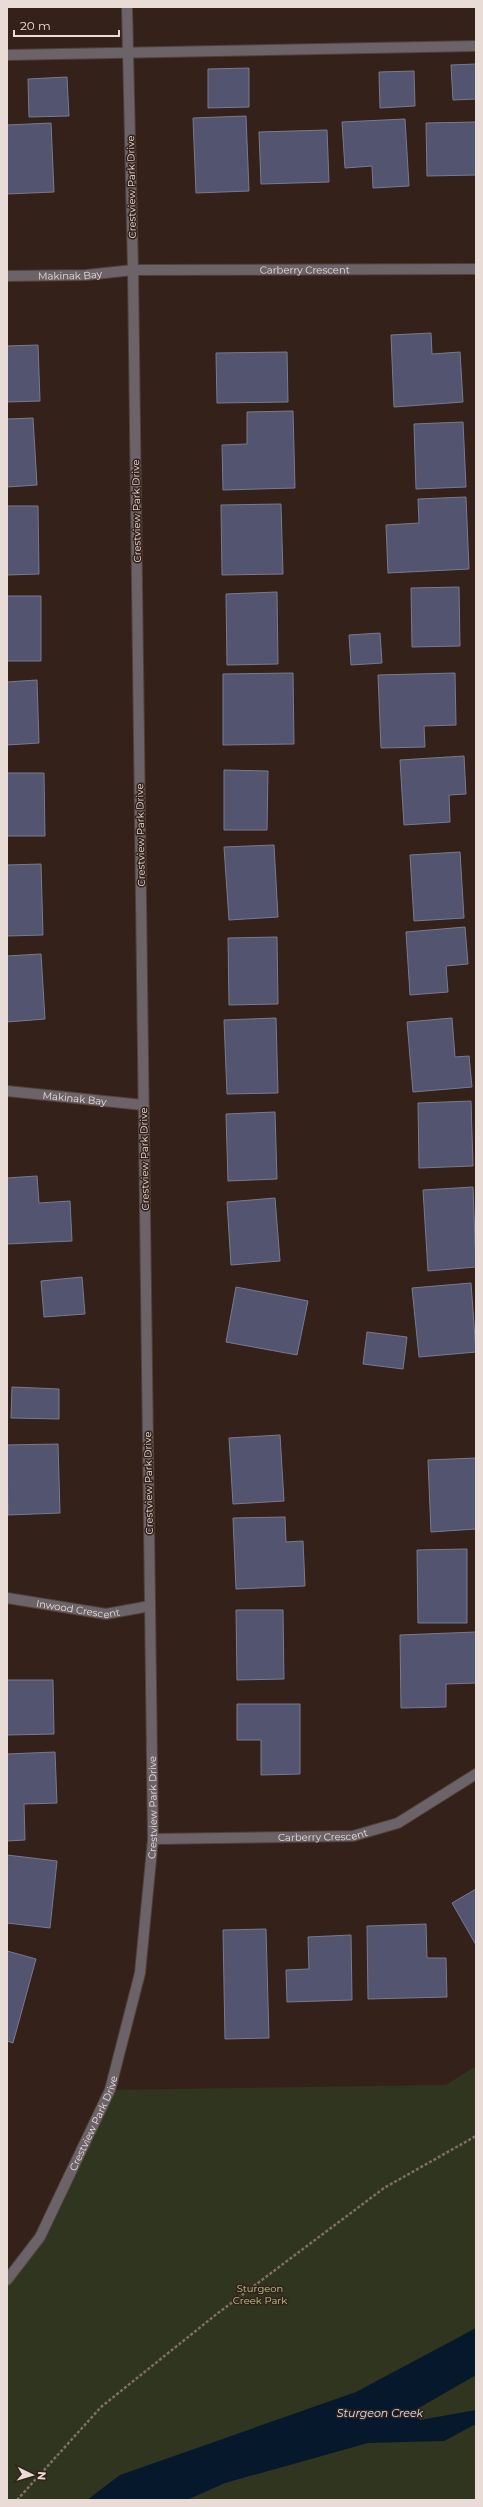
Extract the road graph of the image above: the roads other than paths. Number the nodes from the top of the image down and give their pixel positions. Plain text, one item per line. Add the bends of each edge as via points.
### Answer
1 (127, 7) edge
2 (476, 46) edge
3 (128, 52) junction
4 (7, 55) edge
5 (476, 269) edge
6 (133, 270) junction
7 (7, 276) edge
8 (7, 1091) edge
9 (143, 1105) junction
10 (7, 1598) edge
11 (150, 1606) junction
12 (476, 1774) edge
13 (153, 1839) junction
14 (7, 2280) edge

1 - 3 street, Crestview Park Drive
2 - 3 street
3 - 4 street
3 - 6 street, Crestview Park Drive
5 - 6 street, Carberry Crescent
6 - 7 street, Makinak Bay via 86,275
6 - 9 street, Crestview Park Drive
8 - 9 street, Makinak Bay
9 - 11 street, Crestview Park Drive
10 - 11 street, Inwood Crescent via 106,1614
11 - 13 street, Crestview Park Drive
12 - 13 street, Carberry Crescent via 398,1823 353,1836
13 - 14 street, Crestview Park Drive via 140,1973 110,2090 40,2237

